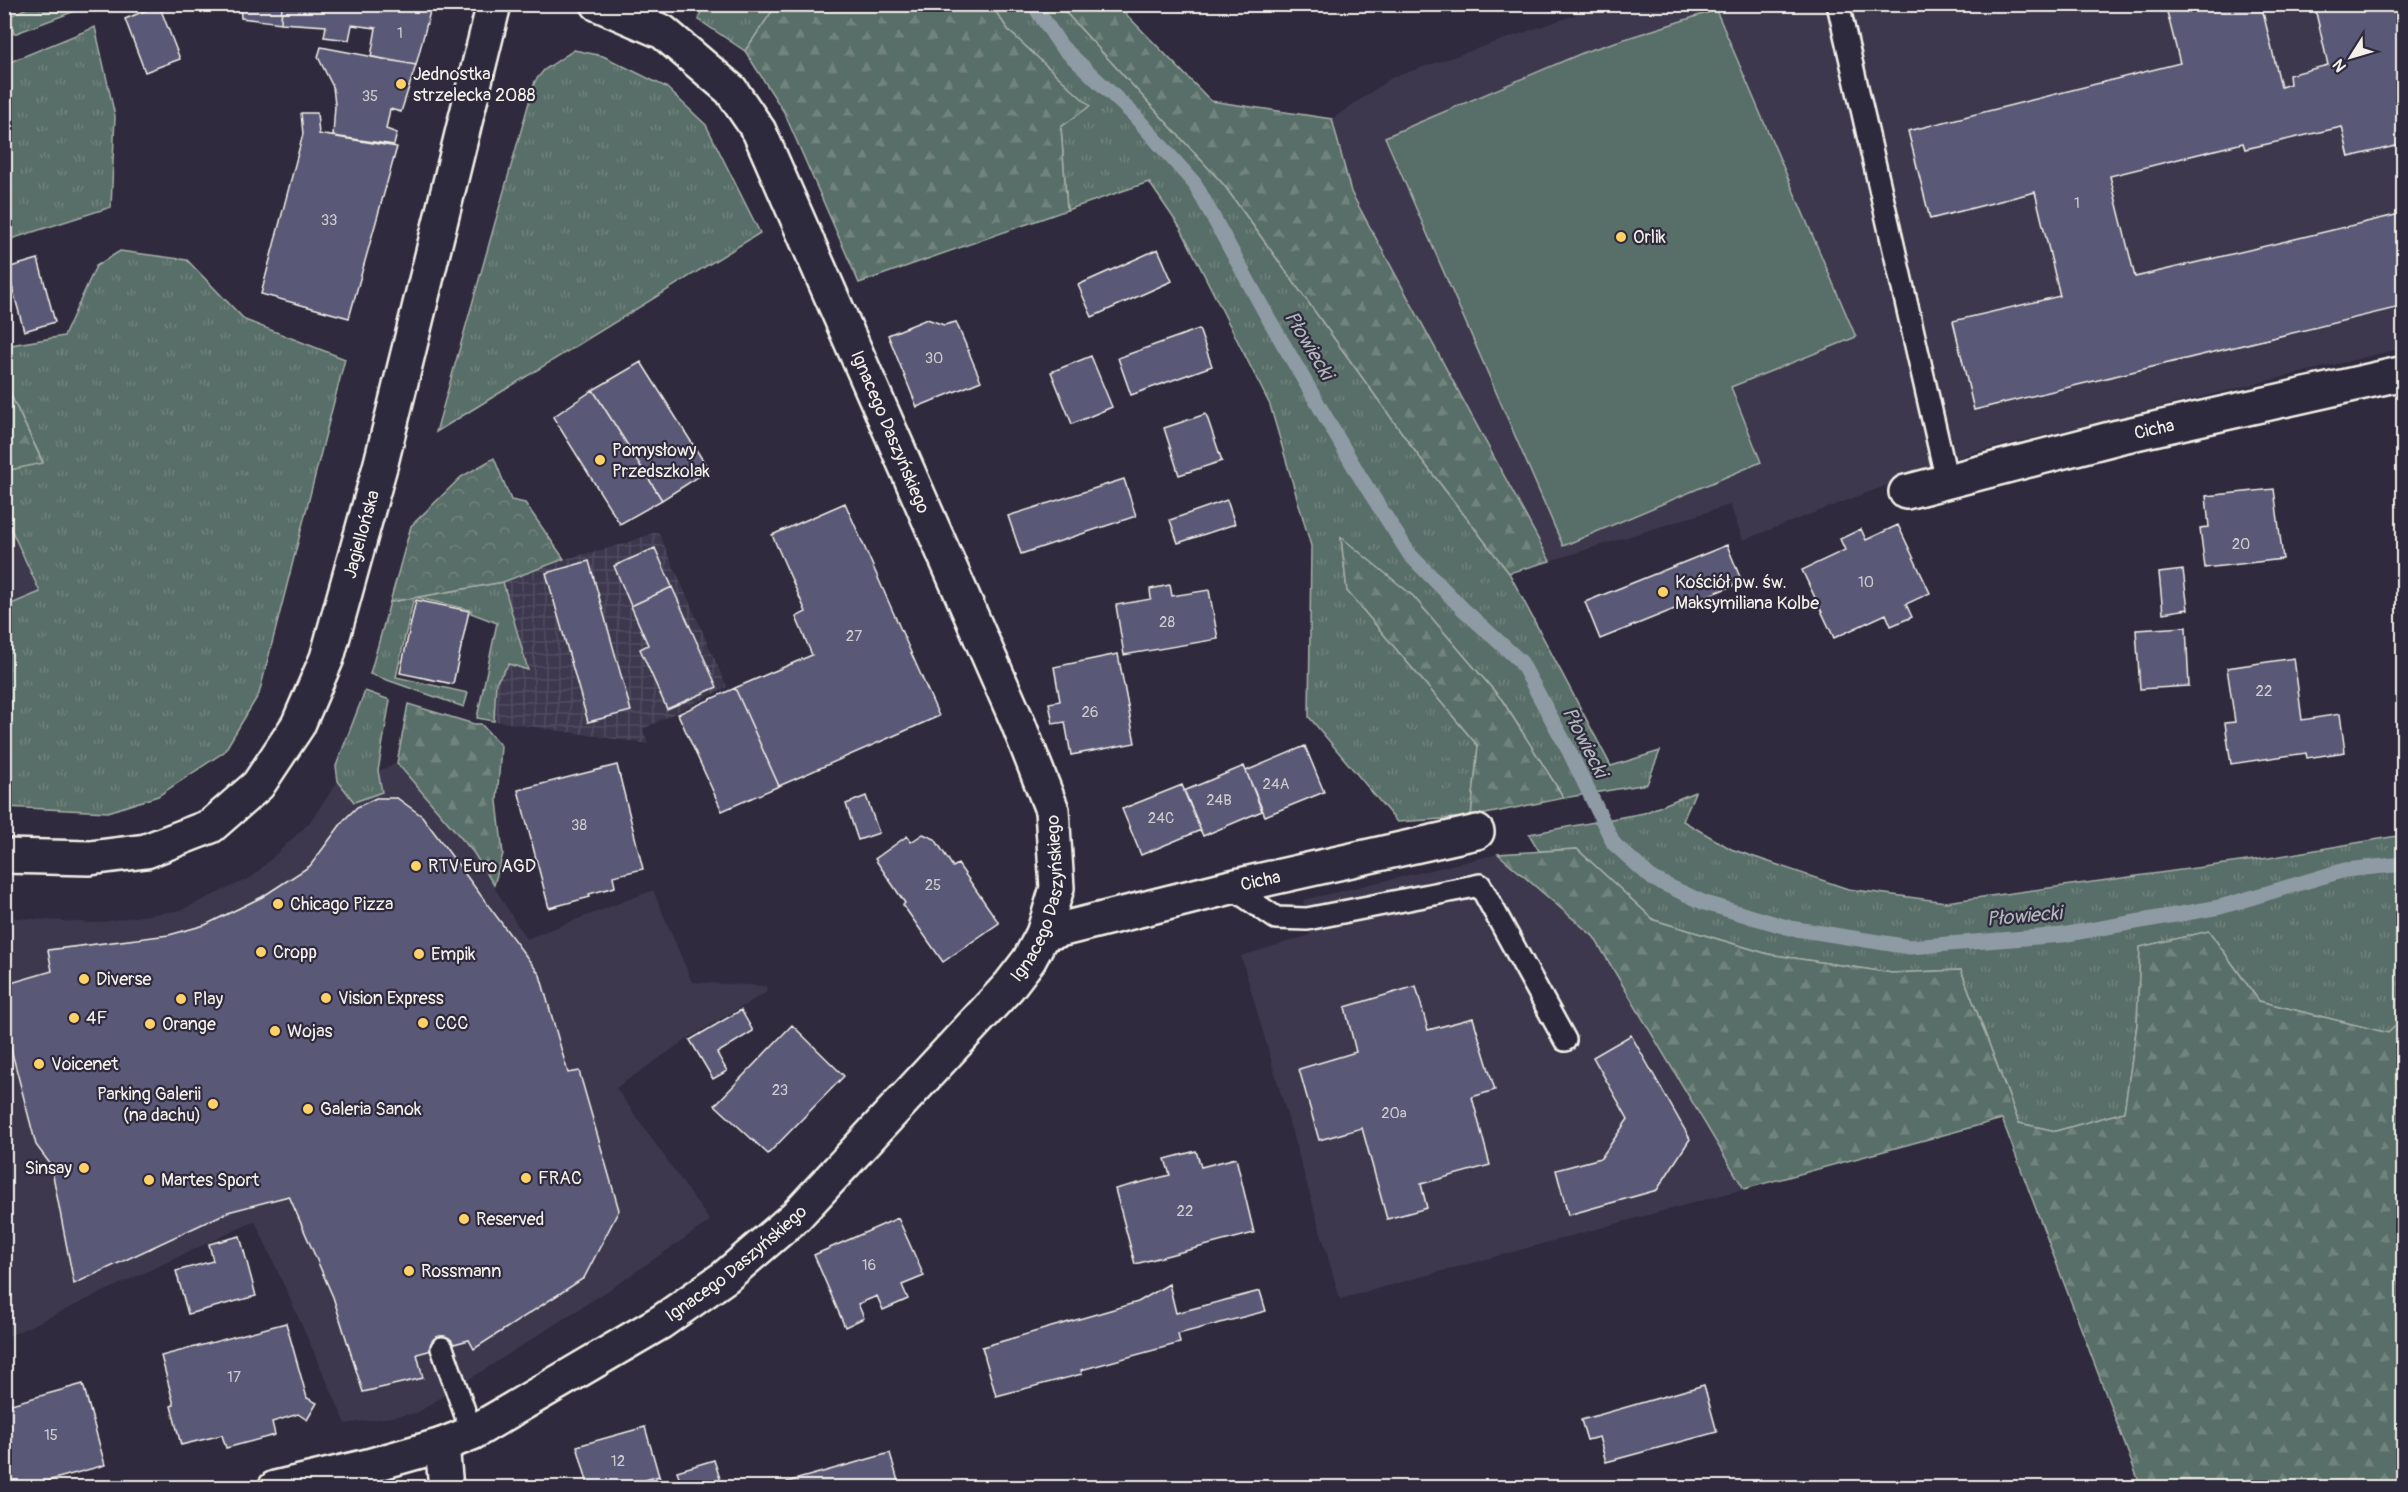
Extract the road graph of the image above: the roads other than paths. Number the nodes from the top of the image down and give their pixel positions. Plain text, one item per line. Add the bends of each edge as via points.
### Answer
1 (494, 4) edge
2 (598, 4) edge
3 (1838, 4) edge
4 (2403, 373) edge
5 (1947, 481) junction
6 (1906, 492) dead end
7 (1477, 832) dead end
8 (4, 856) edge
9 (1231, 887) junction
10 (1043, 934) junction
11 (1565, 1040) dead end
12 (442, 1348) dead end
13 (472, 1433) junction
14 (442, 1445) junction
15 (275, 1488) edge
16 (446, 1488) edge

1 - 8 street, Jagiellońska via 381,463 327,658 298,725 258,785 211,826 146,851 90,858
2 - 10 street, Ignacego Daszyńskiego via 663,32 731,90 759,131 1018,723 1052,810 1057,888
3 - 5 lane
4 - 5 street, Cicha via 2118,437
5 - 6 street, Cicha
7 - 9 street, Cicha
9 - 10 street, Cicha
9 - 11 lane via 1276,918 1307,919 1480,885
10 - 13 street, Ignacego Daszyńskiego via 1009,986 796,1216 725,1277 661,1322
12 - 13 lane
13 - 14 street, Ignacego Daszyńskiego
14 - 15 street, Ignacego Daszyńskiego
14 - 16 street

